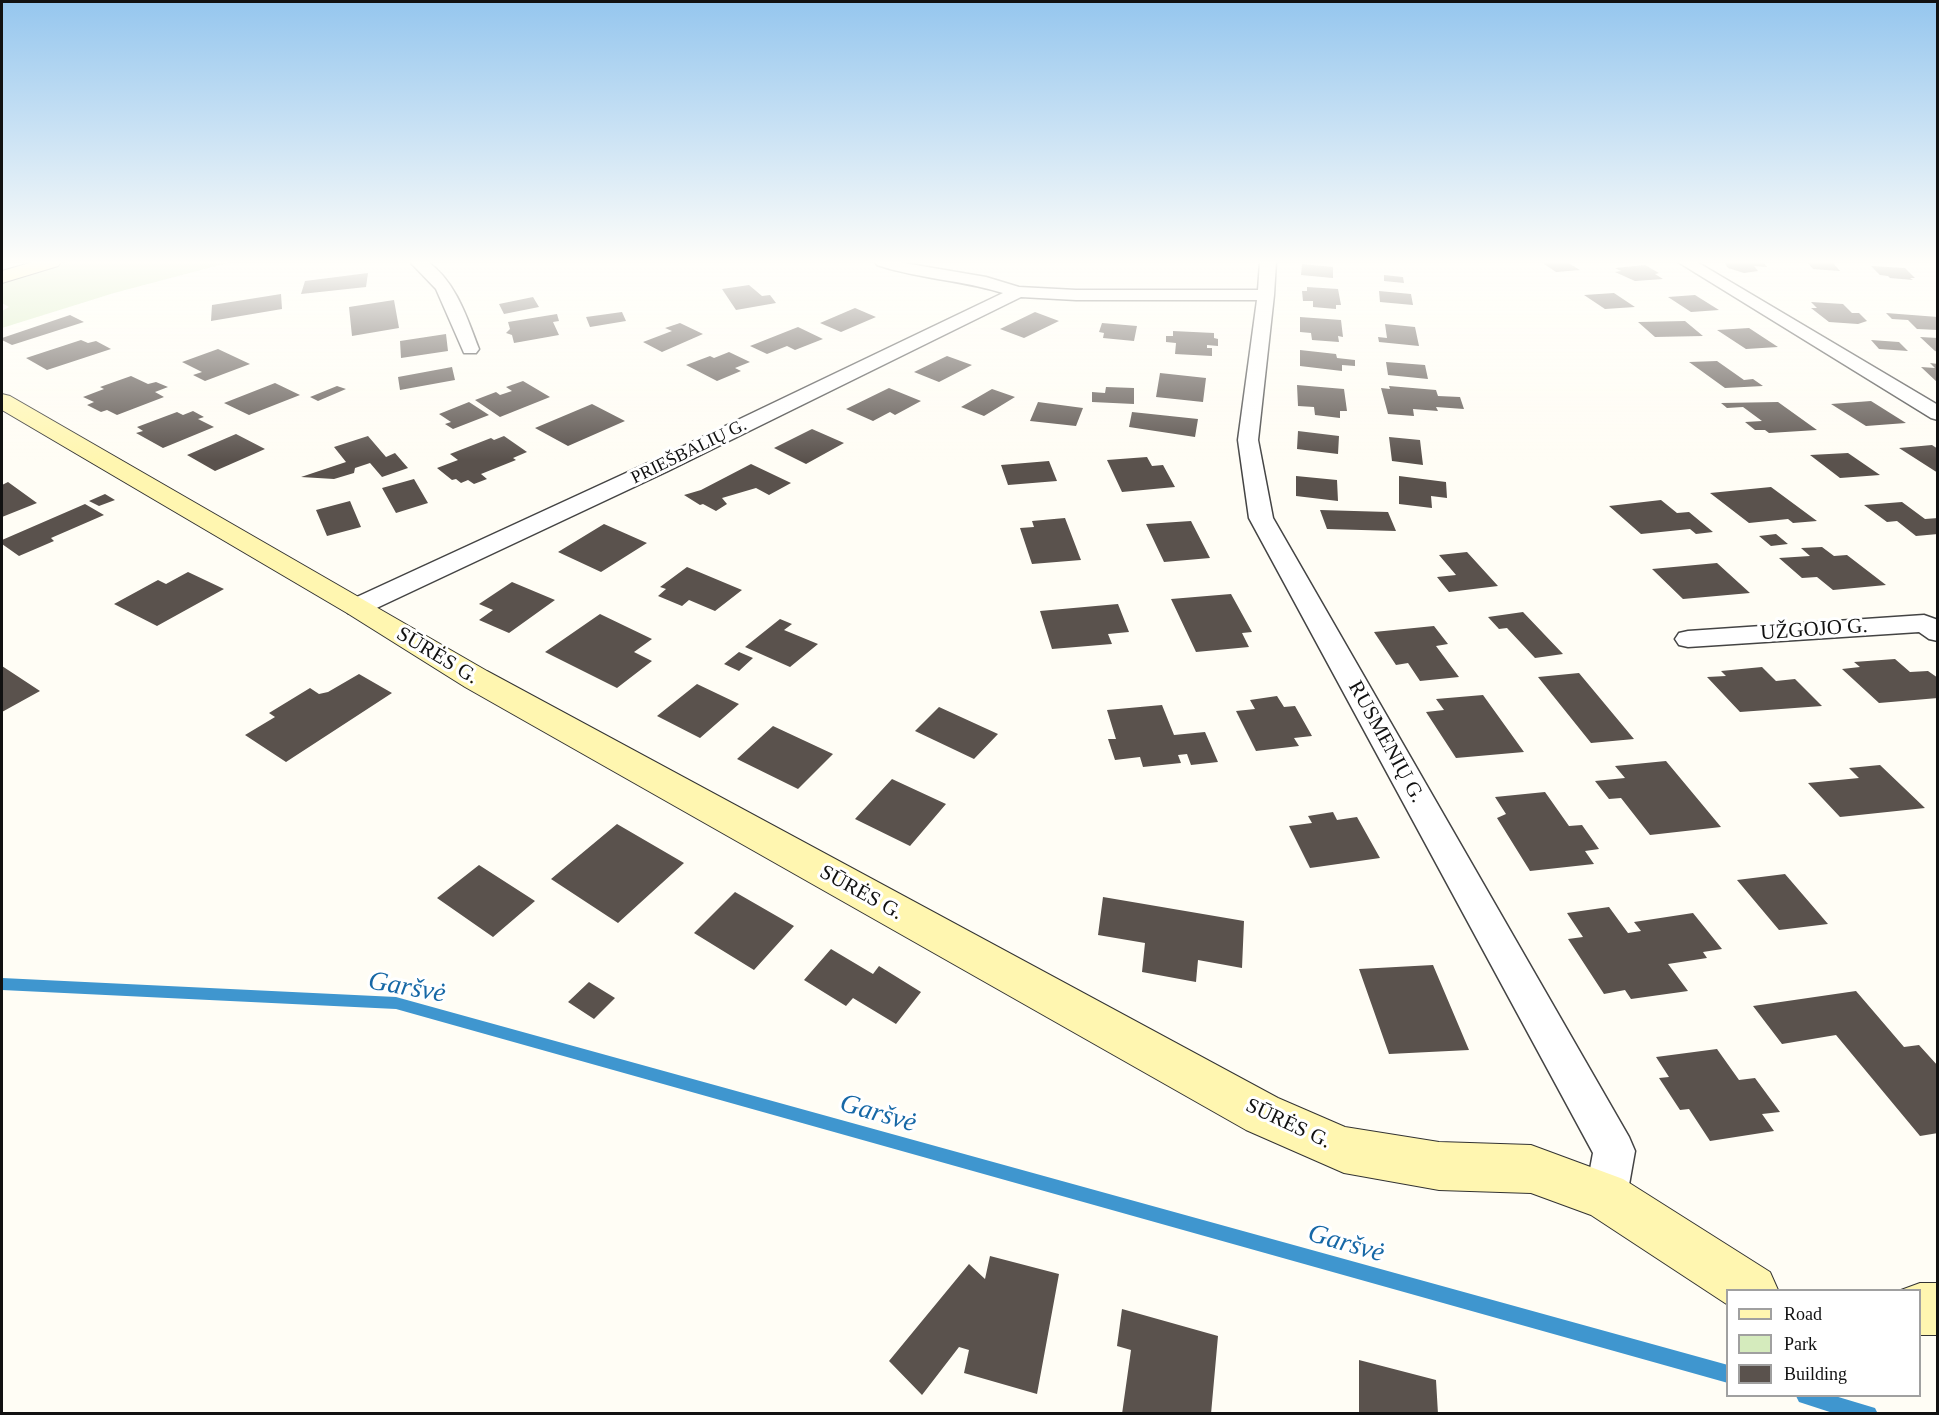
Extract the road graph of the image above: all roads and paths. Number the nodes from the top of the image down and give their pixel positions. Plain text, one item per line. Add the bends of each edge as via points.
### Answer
1 (461, 328) edge
2 (944, 328) edge
3 (1262, 328) edge
4 (1795, 328) edge
5 (470, 349) dead end
6 (1912, 399) junction
7 (2, 401) edge
8 (1938, 401) edge
9 (1938, 414) edge
10 (357, 608) junction
11 (1938, 633) edge
12 (1688, 639) dead end
13 (1606, 1196) junction
14 (1750, 1289) edge
15 (1921, 1309) edge
16 (1938, 1309) edge

1 - 5 street
2 - 10 street, PRIEŠBALIŲ G.
3 - 13 street, RUSMENIŲ G. via 1248,440 1261,518 1614,1150
4 - 6 street
6 - 8 street
6 - 9 street
7 - 10 street, SŪRĖS G.
10 - 13 street, SŪRĖS G. via 486,685 1262,1114 1344,1150 1439,1166 1531,1169
11 - 12 street, UŽGOJO G. via 1924,623
13 - 14 street, SŪRĖS G.
15 - 16 street

